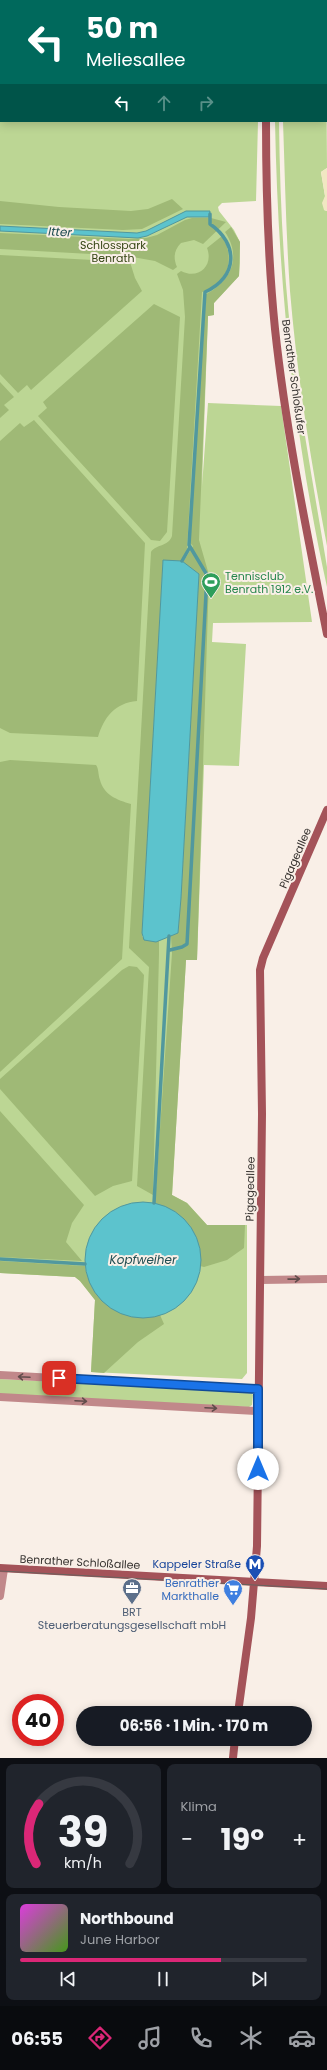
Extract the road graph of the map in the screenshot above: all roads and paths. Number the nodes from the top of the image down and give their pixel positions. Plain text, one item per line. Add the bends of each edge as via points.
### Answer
1 (266, 122) edge
2 (327, 634) edge
3 (327, 810) edge
4 (327, 1279) edge
5 (261, 1280) junction
6 (0, 1375) edge
7 (258, 1389) junction
8 (0, 1397) edge
9 (258, 1411) junction
10 (2, 1568) edge
11 (254, 1582) junction
12 (327, 1586) edge
13 (0, 1596) edge
14 (239, 1706) edge
15 (234, 1746) edge
16 (233, 1758) edge

1 - 2 street, Benrather Schloßufer via 267,230 276,331 300,502
3 - 5 street, Pigageallee via 260,970
5 -> 4 street
5 - 7 street, Pigageallee
7 -> 6 street
7 - 9 street, Pigageallee
8 -> 9 street
9 - 11 street, Pigageallee via 258,1514
10 - 11 street, Benrather Schloßallee
10 - 13 street
11 - 12 street, Benrather Schloßallee
11 - 14 street
15 - 16 street

